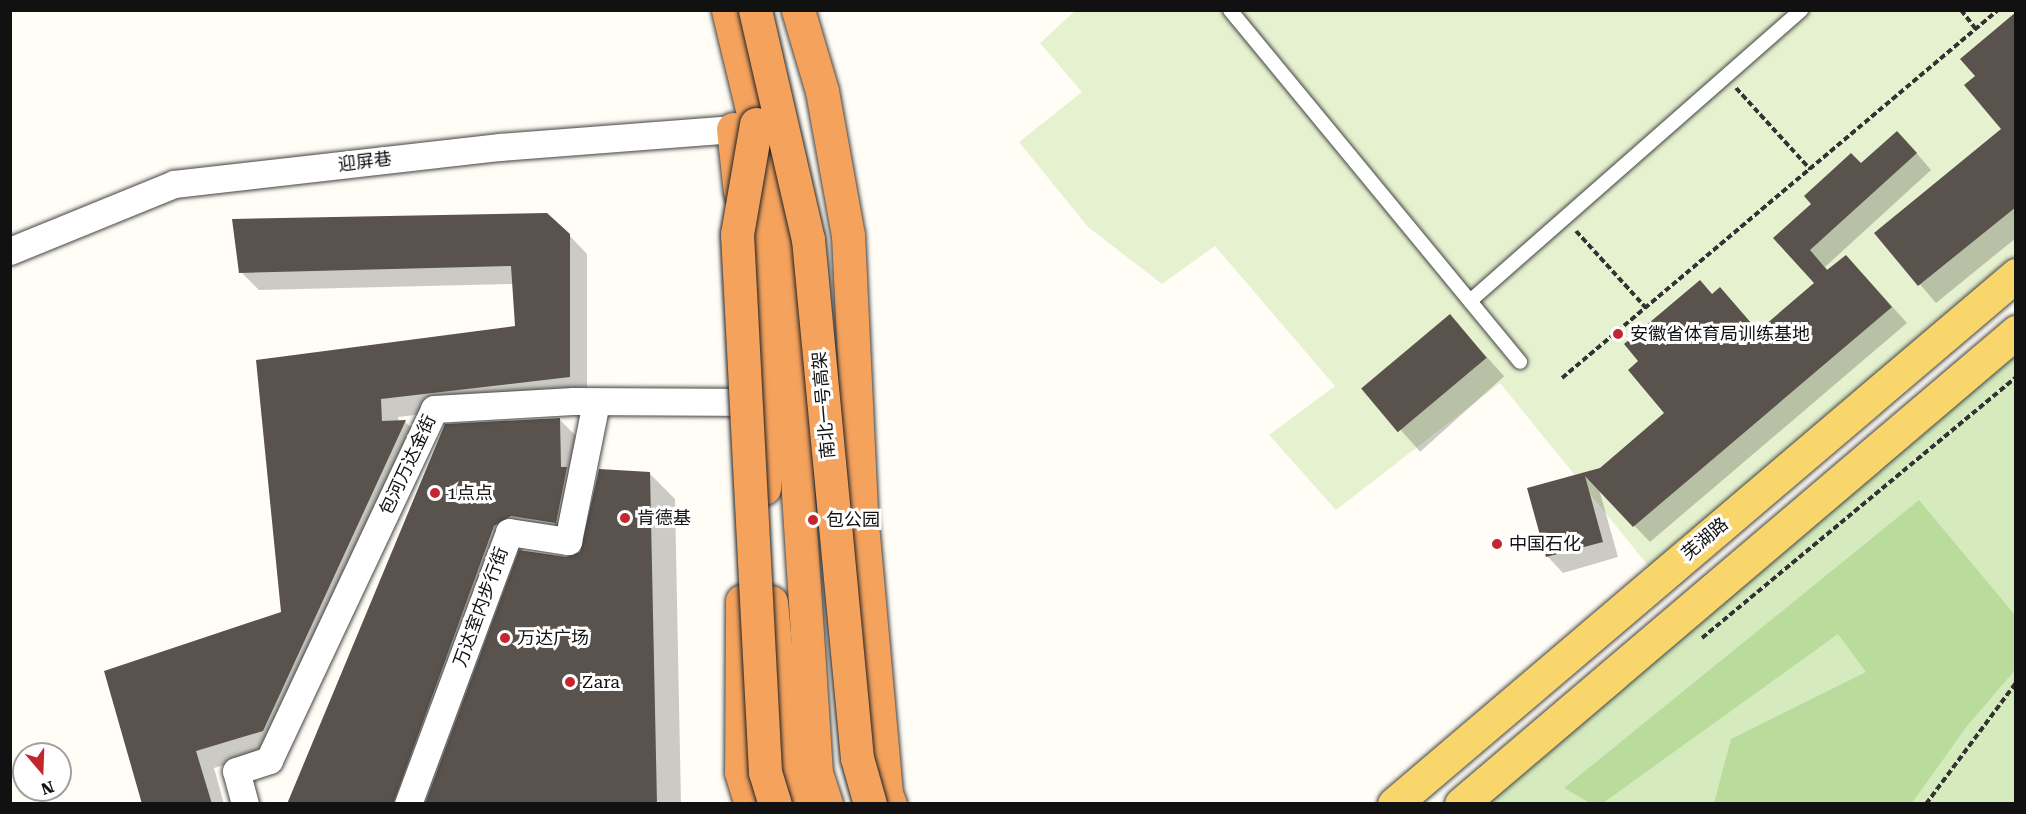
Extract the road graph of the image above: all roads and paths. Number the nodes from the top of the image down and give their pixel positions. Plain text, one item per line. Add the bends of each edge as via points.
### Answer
1 (705, 10) edge
2 (728, 10) edge
3 (755, 10) edge
4 (798, 10) edge
5 (1230, 10) edge
6 (1801, 10) edge
7 (1961, 10) edge
8 (1998, 10) edge
9 (1976, 29) junction
10 (1726, 75) junction
11 (744, 126) junction
12 (1810, 169) junction
13 (1564, 217) junction
14 (10, 251) edge
15 (2016, 275) edge
16 (1470, 301) junction
17 (1646, 308) junction
18 (2016, 332) edge
19 (1520, 362) dead end
20 (2016, 377) edge
21 (1562, 378) dead end
22 (596, 402) junction
23 (766, 402) junction
24 (1693, 646) dead end
25 (2016, 683) edge
26 (245, 804) edge
27 (408, 804) edge
28 (751, 804) edge
29 (775, 804) edge
30 (796, 804) edge
31 (826, 804) edge
32 (870, 804) edge
33 (890, 804) edge
34 (1394, 804) edge
35 (1461, 804) edge
36 (1926, 804) edge

1 - 11 highway
2 - 11 highway, 南北一号高架
3 - 32 highway, 南北一号高架, bridge via 808,239 857,758
4 - 33 highway via 822,91 848,236 861,513
5 - 16 lane
6 - 10 lane
7 - 9 path
8 - 9 path
9 - 12 path
10 - 12 path
10 - 13 lane
11 - 14 street, 迎屏巷 via 500,147 174,184
11 - 23 highway via 758,232
11 - 28 highway via 741,772
11 - 29 highway, bridge via 737,234 765,772
11 - 31 highway, 南北一号高架 via 781,229 816,772
12 - 17 path
13 - 16 lane
13 - 17 path
15 - 34 main road, 芜湖路
16 - 19 lane
17 - 21 path
18 - 35 main road
20 - 24 path
22 - 23 street, 包河万达金街
22 - 26 street, 包河万达金街 via 434,409 269,760 236,771
22 - 27 street, 万达室内步行街 via 568,541 509,532
23 - 30 highway via 763,473 769,577 787,772
25 - 36 path

